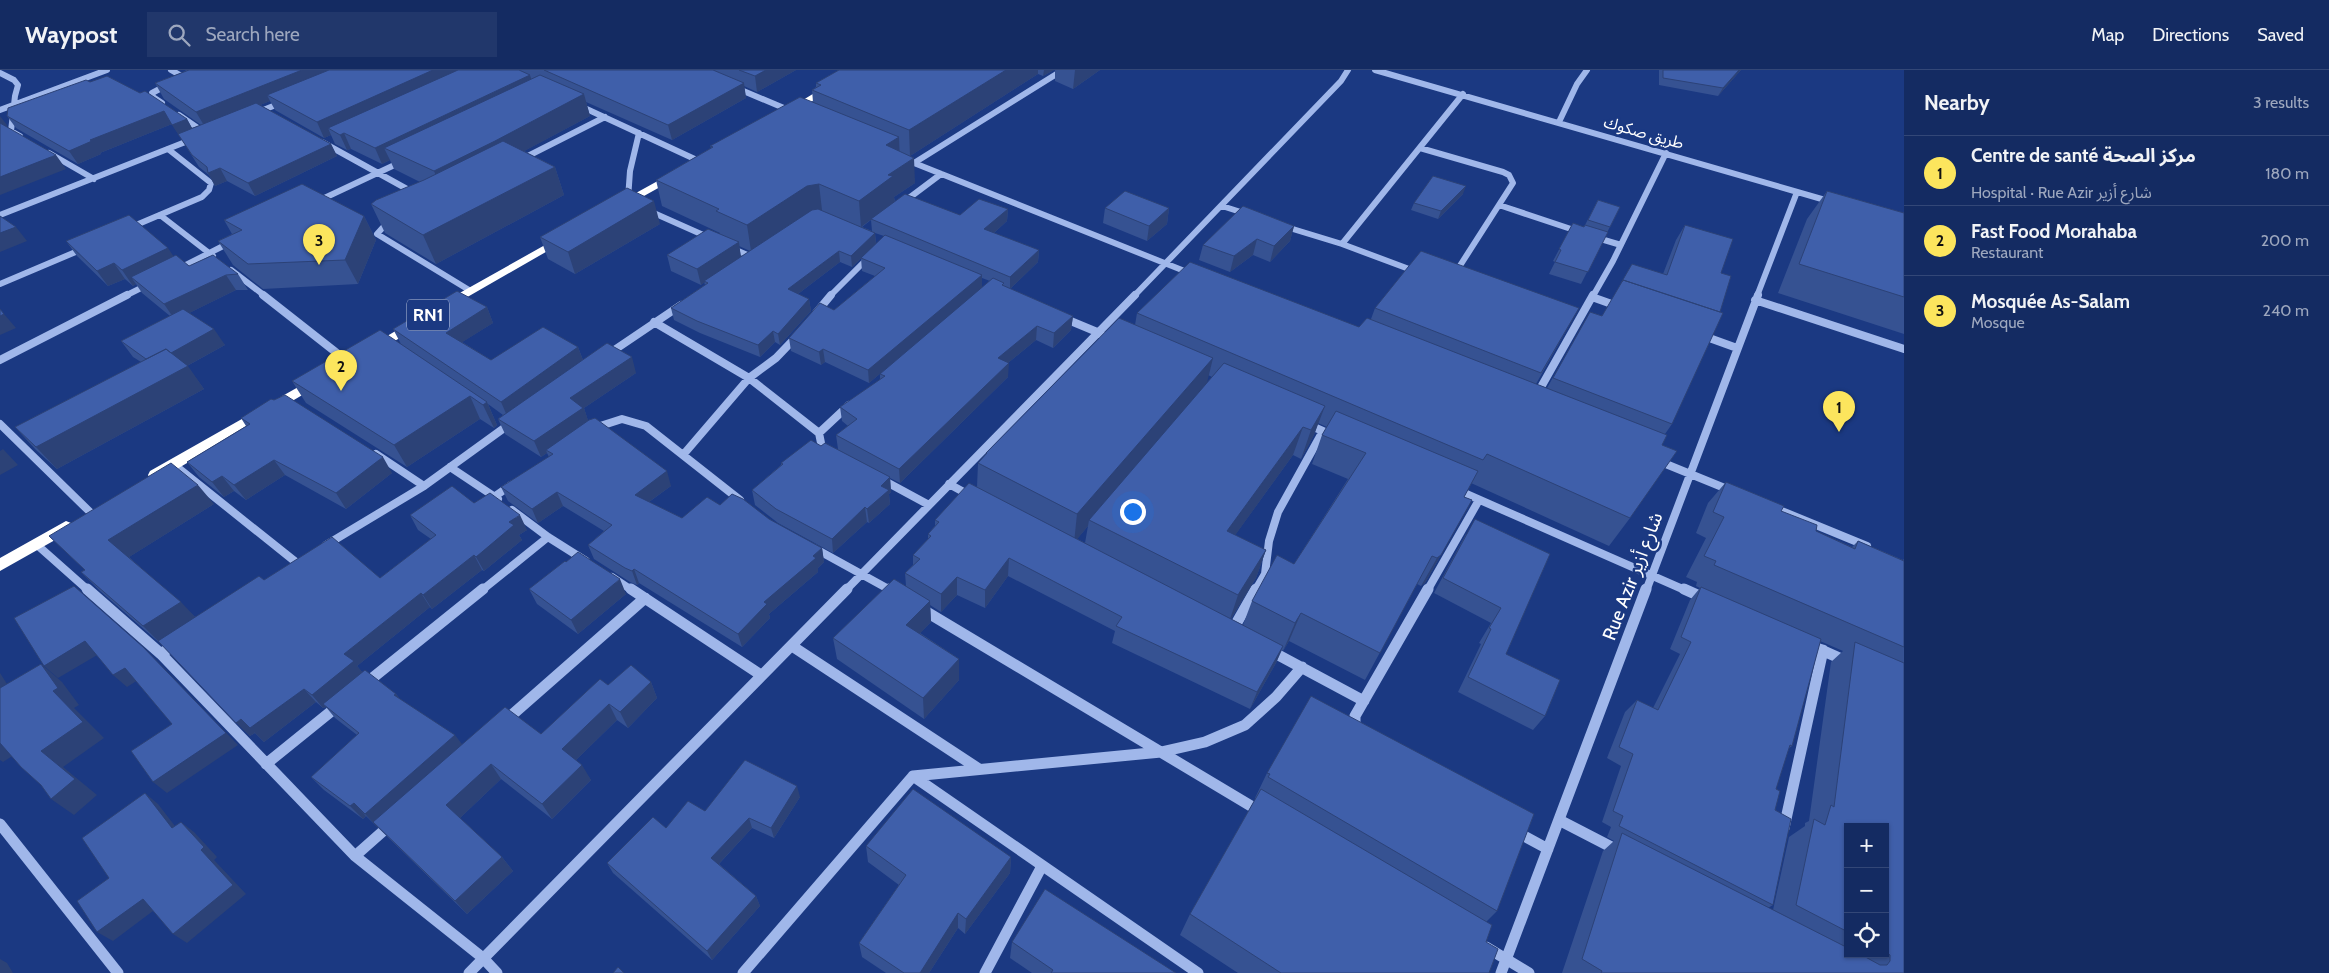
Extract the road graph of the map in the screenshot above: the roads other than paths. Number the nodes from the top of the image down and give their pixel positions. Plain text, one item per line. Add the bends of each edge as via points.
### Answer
1 (4, 70) edge
2 (107, 70) edge
3 (171, 70) edge
4 (859, 70) edge
5 (1063, 70) edge
6 (1348, 70) edge
7 (1375, 70) edge
8 (1587, 70) edge
9 (0, 73) edge
10 (192, 75) edge
11 (185, 78) junction
12 (728, 85) edge
13 (1463, 94) junction
14 (290, 99) edge
15 (572, 102) edge
16 (14, 105) junction
17 (168, 107) edge
18 (0, 110) edge
19 (264, 110) junction
20 (176, 112) edge
21 (794, 113) junction
22 (273, 114) edge
23 (247, 116) edge
24 (605, 117) junction
25 (774, 120) edge
26 (1559, 122) junction
27 (214, 130) edge
28 (639, 133) junction
29 (206, 134) junction
30 (316, 138) edge
31 (334, 139) edge
32 (28, 141) edge
33 (325, 143) junction
34 (1420, 148) junction
35 (168, 149) junction
36 (44, 150) edge
37 (1666, 153) junction
38 (413, 155) edge
39 (896, 156) edge
40 (703, 159) joint
41 (914, 163) junction
42 (510, 165) edge
43 (378, 173) junction
44 (941, 174) junction
45 (94, 179) junction
46 (1797, 192) junction
47 (426, 199) edge
48 (628, 201) junction
49 (1499, 205) junction
50 (1841, 205) edge
51 (307, 206) edge
52 (1222, 206) junction
53 (894, 209) edge
54 (611, 210) edge
55 (0, 215) edge
56 (160, 215) junction
57 (1250, 215) edge
58 (404, 218) edge
59 (1278, 224) edge
60 (124, 230) edge
61 (570, 234) edge
62 (236, 240) edge
63 (716, 241) edge
64 (1342, 244) junction
65 (725, 245) edge
66 (1621, 245) junction
67 (89, 246) edge
68 (878, 248) edge
69 (209, 253) junction
70 (216, 259) edge
71 (744, 262) edge
72 (1166, 264) junction
73 (224, 265) edge
74 (174, 271) edge
75 (1422, 274) edge
76 (1202, 278) edge
77 (157, 280) edge
78 (0, 284) edge
79 (1449, 284) edge
80 (470, 290) junction
81 (1592, 297) junction
82 (1756, 300) junction
83 (687, 301) edge
84 (1628, 310) edge
85 (1054, 314) edge
86 (812, 318) edge
87 (654, 322) junction
88 (807, 325) edge
89 (1565, 326) edge
90 (1574, 330) junction
91 (1692, 332) edge
92 (1098, 333) junction
93 (1126, 345) edge
94 (1737, 348) junction
95 (1904, 348) edge
96 (355, 358) junction
97 (600, 359) edge
98 (0, 360) edge
99 (749, 378) junction
100 (856, 400) edge
101 (1533, 401) edge
102 (500, 419) edge
103 (516, 419) edge
104 (1296, 420) edge
105 (0, 424) edge
106 (508, 425) junction
107 (1323, 431) junction
108 (819, 433) junction
109 (583, 434) edge
110 (1340, 439) edge
111 (368, 449) edge
112 (683, 455) junction
113 (1645, 456) edge
114 (839, 457) edge
115 (173, 464) junction
116 (450, 467) junction
117 (872, 474) edge
118 (1690, 474) junction
119 (519, 480) edge
120 (140, 483) edge
121 (949, 484) junction
122 (1445, 484) edge
123 (424, 486) junction
124 (1744, 496) edge
125 (494, 497) junction
126 (1479, 500) junction
127 (983, 502) edge
128 (1761, 503) edge
129 (744, 504) edge
130 (929, 505) junction
131 (87, 514) joint
132 (548, 537) junction
133 (801, 542) edge
134 (36, 544) junction
135 (1877, 550) edge
136 (314, 552) edge
137 (306, 558) edge
138 (0, 565) edge
139 (862, 573) junction
140 (1651, 575) junction
141 (645, 598) junction
142 (1714, 603) edge
143 (1232, 631) edge
144 (185, 638) edge
145 (1796, 638) edge
146 (1258, 645) edge
147 (792, 646) junction
148 (1823, 650) junction
149 (160, 654) junction
150 (1859, 666) edge
151 (1302, 668) junction
152 (761, 675) junction
153 (1364, 701) junction
154 (493, 732) edge
155 (1360, 739) edge
156 (1161, 752) junction
157 (266, 764) junction
158 (979, 769) junction
159 (913, 776) junction
160 (399, 817) edge
161 (1270, 818) edge
162 (1559, 820) junction
163 (0, 824) edge
164 (1504, 825) edge
165 (1781, 840) edge
166 (1548, 849) junction
167 (355, 856) junction
168 (1630, 856) edge
169 (1042, 866) junction
170 (1481, 944) edge
171 (483, 958) junction
172 (1506, 959) junction
173 (118, 973) edge
174 (469, 973) edge
175 (497, 973) edge
176 (743, 973) edge
177 (985, 973) edge
178 (1198, 973) edge
179 (1501, 973) edge
180 (1529, 973) edge

1 - 9 street
2 - 16 street
3 - 11 street
4 - 21 highway
5 - 41 street
6 - 52 street
7 - 13 street, طريق صكوك
8 - 26 street
9 - 16 street via 18,85
10 - 11 street
11 - 17 street via 152,93
12 - 21 street
13 - 26 street, طريق صكوك
13 - 34 street
14 - 19 street
15 - 24 street
16 - 18 street
16 - 32 street via 11,131
19 - 22 street
19 - 23 street
20 - 29 street
21 - 25 highway
24 - 28 street
24 - 42 street
26 - 37 street, طريق صكوك
27 - 29 street
28 - 40 street
28 - 48 street via 630,171
29 - 35 street
30 - 33 street
31 - 33 street
33 - 43 street
34 - 49 street via 1509,175 1513,183
34 - 64 street
35 - 45 street
35 - 56 street via 211,183 202,197
36 - 45 street
37 - 46 street, طريق صكوك
37 - 66 street
38 - 43 street
39 - 41 street
40 - 48 highway
41 - 44 street
43 - 47 street
43 - 51 street
44 - 53 street
44 - 72 street
45 - 55 street
46 - 50 street, طريق صكوك
46 - 82 street, Rue Azir شارع أزير
48 - 54 highway
48 - 63 street
49 - 66 street
49 - 79 street
52 - 57 street
52 - 72 street
56 - 60 street
56 - 69 street
58 - 80 street via 386,224 377,234
59 - 64 street
61 - 80 highway, RN1
62 - 69 street
64 - 75 street
65 - 71 street via 755,254
66 - 81 street
67 - 78 street
68 - 86 street
69 - 70 street
69 - 74 street
72 - 76 street
72 - 92 street
73 - 96 street
77 - 98 street
80 - 96 highway, RN1 via 389,344
81 - 84 street
81 - 90 street
82 - 94 street, Rue Azir شارع أزير
82 - 95 street
83 - 87 street
85 - 92 street
87 - 97 street
87 - 99 street
88 - 99 street via 776,358
89 - 90 street
90 - 101 street
91 - 94 street
92 - 93 street
92 - 121 street
94 - 118 street, Rue Azir شارع أزير
96 - 115 highway, RN1 via 291,400
99 - 108 street
99 - 112 street
100 - 108 street
102 - 106 street
103 - 106 street
104 - 107 street
105 - 131 street
106 - 116 street
107 - 110 street
107 - 143 street via 1278,512 1269,541 1265,574
108 - 114 street via 822,448
109 - 112 street via 622,419 646,426
111 - 123 street
112 - 129 street
113 - 118 street
115 - 120 highway, RN1
115 - 137 street via 293,565
116 - 123 street
116 - 125 street
117 - 130 street
118 - 124 street
118 - 140 street, Rue Azir شارع أزير
119 - 125 street
121 - 127 street
121 - 130 street
122 - 126 street
123 - 136 street
125 - 132 street
126 - 140 street
126 - 153 street
128 - 135 street
130 - 139 street
131 - 134 highway
132 - 141 street
132 - 157 street
133 - 139 street
134 - 138 highway
134 - 149 street
139 - 147 street
139 - 156 street
140 - 142 street
140 - 162 street, Rue Azir شارع أزير
141 - 152 street
141 - 154 street
144 - 149 street
145 - 148 street
146 - 151 street
147 - 152 street
147 - 158 street
148 - 150 street
148 - 165 street
149 - 157 street
151 - 153 street
151 - 156 street via 1245,725 1205,742
152 - 171 street
153 - 155 street via 1355,716 1355,731
156 - 158 street
156 - 161 street
157 - 167 street
158 - 159 street
159 - 169 street
159 - 176 street
160 - 167 street
162 - 166 street, Rue Azir شارع أزير
162 - 168 street
163 - 173 street
164 - 166 street
166 - 172 street, Rue Azir شارع أزير
167 - 171 street
169 - 177 street
169 - 178 street
170 - 172 street
171 - 174 street
171 - 175 street
172 - 179 street, Rue Azir شارع أزير
172 - 180 street

